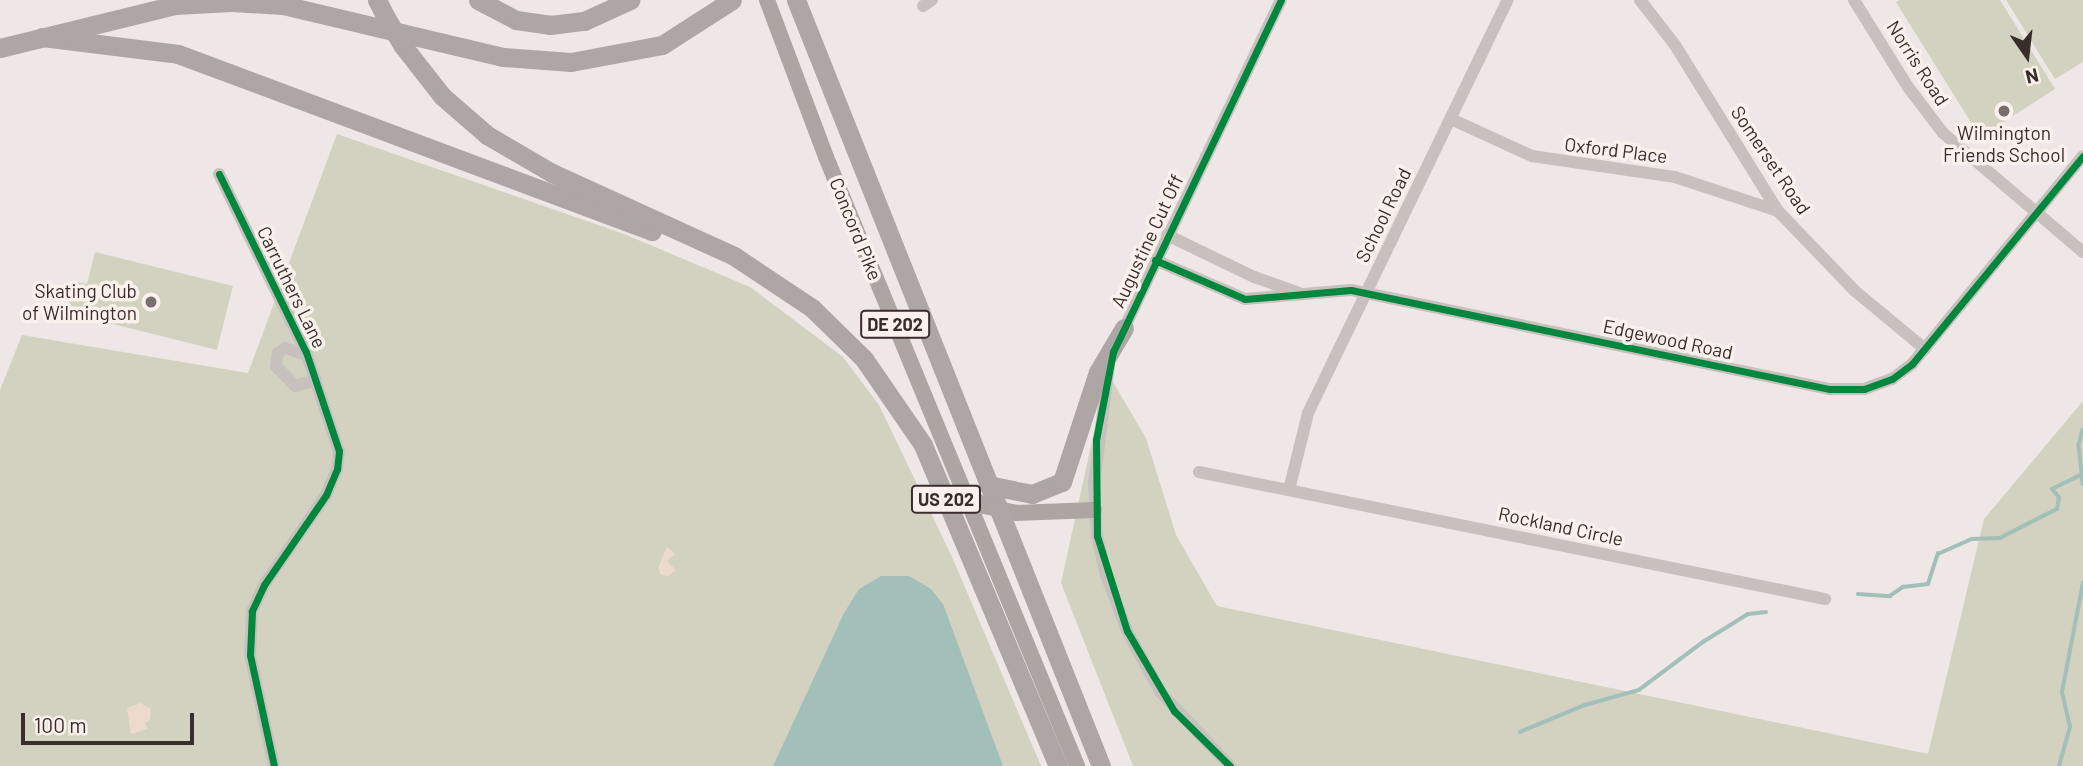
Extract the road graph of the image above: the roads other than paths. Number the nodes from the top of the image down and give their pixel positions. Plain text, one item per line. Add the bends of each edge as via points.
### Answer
1 (478, 0) edge
2 (630, 0) edge
3 (732, 0) edge
4 (767, 0) edge
5 (796, 0) edge
6 (1281, 0) edge
7 (1508, 0) edge
8 (1640, 0) edge
9 (1854, 0) edge
10 (381, 8) edge
11 (42, 37) junction
12 (0, 48) edge
13 (1451, 119) junction
14 (2083, 156) edge
15 (219, 174) dead end
16 (1778, 211) junction
17 (2036, 213) junction
18 (1167, 235) junction
19 (2083, 252) edge
20 (1155, 260) junction
21 (768, 278) junction
22 (1301, 293) junction
23 (1367, 294) junction
24 (1124, 328) junction
25 (1925, 349) junction
26 (307, 355) junction
27 (316, 380) junction
28 (1199, 472) dead end
29 (988, 485) junction
30 (963, 490) junction
31 (1289, 490) junction
32 (998, 510) junction
33 (1094, 510) junction
34 (1825, 599) dead end
35 (274, 766) edge
36 (1058, 766) edge
37 (1077, 766) edge
38 (1101, 766) edge
39 (1230, 766) edge

1 - 2 highway via 516,20 550,25 592,19
3 - 11 highway via 662,45 571,62 503,57 283,5 230,2 175,5
4 - 30 main road, Concord Pike / DE 202
5 - 29 highway, Concord Pike / US 202
6 - 18 street, Augustine Cut Off
7 - 13 street, School Road
8 - 16 street, Somerset Road via 1669,36
9 - 17 street, Norris Road via 1930,118 1971,160
10 - 21 highway, US 202, bridge via 403,46 442,96 487,135 552,173 705,241
11 - 12 highway
11 - 21 highway via 178,54
13 - 16 street, Oxford Place via 1532,156 1675,177
13 - 23 street, School Road
14 - 17 street, Edgewood Road
15 - 26 street, Carruthers Lane
16 - 25 street, Somerset Road via 1855,291
17 - 19 street, Norris Road
17 - 25 street, Edgewood Road
18 - 20 street, Augustine Cut Off
18 - 22 street, Edgewood Road via 1254,277
20 - 22 street, Edgewood Road via 1245,299
20 - 24 street, Augustine Cut Off
21 - 36 highway, US 202 via 850,343 913,427
22 - 23 street, Edgewood Road via 1335,289
23 - 25 street, Edgewood Road via 1830,389 1877,386 1902,372
23 - 31 street, School Road via 1308,413
24 - 29 highway via 1102,362 1062,482 1032,494
24 - 33 street, Augustine Cut Off via 1105,386 1096,440
26 - 27 street, Carruthers Lane
26 - 27 street via 285,348 278,353 276,366 295,386
27 - 35 street, Carruthers Lane via 338,442 338,469 326,495 264,585 250,621 250,655
28 - 31 street, Rockland Circle
29 - 32 highway, Concord Pike / US 202
30 - 32 main road
30 - 37 main road, Concord Pike / DE 202
31 - 34 street, Rockland Circle
32 - 33 main road
32 - 38 highway, Concord Pike / US 202
33 - 39 street, Augustine Cut Off via 1106,575 1137,652 1174,712

